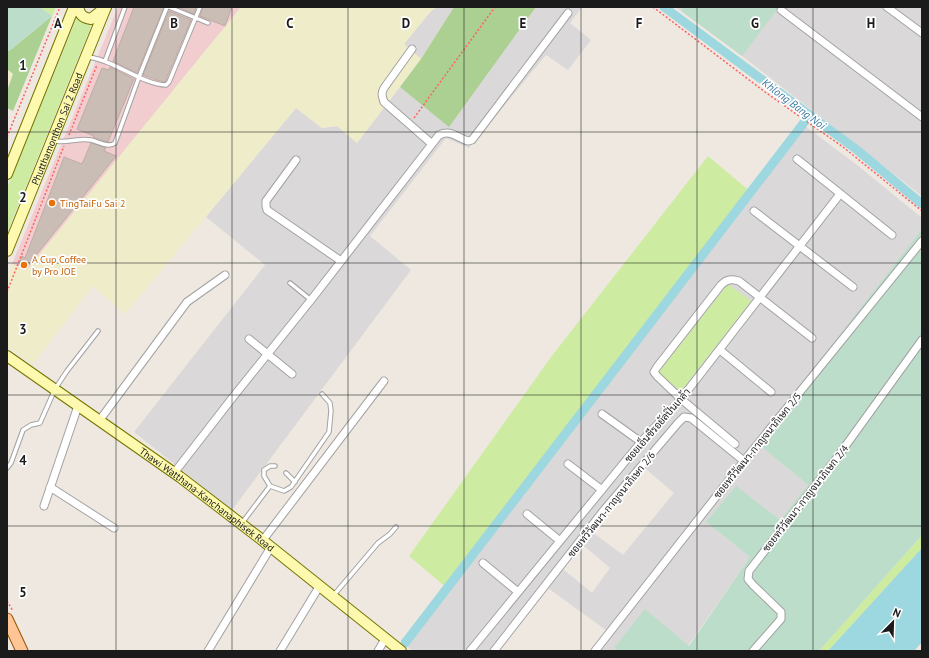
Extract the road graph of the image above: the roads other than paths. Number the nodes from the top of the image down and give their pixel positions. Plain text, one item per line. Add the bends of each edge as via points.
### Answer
1 (74, 7) edge
2 (78, 7) edge
3 (106, 7) edge
4 (126, 7) edge
5 (168, 7) edge
6 (200, 7) edge
7 (887, 7) edge
8 (781, 10) dead end
9 (568, 13) dead end
10 (196, 18) junction
11 (208, 23) dead end
12 (922, 33) edge
13 (412, 49) dead end
14 (87, 56) junction
15 (105, 61) junction
16 (139, 77) junction
17 (922, 116) edge
18 (52, 140) junction
19 (432, 144) junction
20 (797, 159) dead end
21 (296, 160) dead end
22 (7, 174) edge
23 (840, 194) junction
24 (754, 210) dead end
25 (892, 235) dead end
26 (922, 241) edge
27 (799, 246) junction
28 (7, 251) edge
29 (342, 261) junction
30 (225, 275) dead end
31 (290, 283) dead end
32 (853, 287) dead end
33 (758, 297) junction
34 (311, 300) junction
35 (98, 331) dead end
36 (812, 338) dead end
37 (249, 339) dead end
38 (922, 340) edge
39 (720, 350) junction
40 (268, 354) junction
41 (7, 356) edge
42 (292, 374) dead end
43 (384, 381) dead end
44 (55, 389) junction
45 (771, 392) dead end
46 (322, 394) dead end
47 (681, 399) junction
48 (78, 406) junction
49 (602, 414) dead end
50 (99, 421) junction
51 (641, 442) junction
52 (736, 444) dead end
53 (744, 461) junction
54 (568, 464) dead end
55 (275, 466) dead end
56 (7, 468) edge
57 (174, 473) junction
58 (286, 473) dead end
59 (295, 482) junction
60 (270, 486) junction
61 (50, 487) junction
62 (602, 490) junction
63 (44, 506) dead end
64 (527, 514) dead end
65 (241, 524) junction
66 (396, 527) dead end
67 (114, 528) dead end
68 (263, 540) junction
69 (560, 541) junction
70 (271, 547) junction
71 (483, 563) dead end
72 (320, 587) junction
73 (518, 592) junction
74 (332, 597) junction
75 (7, 619) edge
76 (386, 639) junction
77 (22, 651) edge
78 (208, 651) edge
79 (280, 651) edge
80 (378, 651) edge
81 (401, 651) edge
82 (470, 651) edge
83 (494, 651) edge
84 (595, 651) edge
85 (753, 651) edge

1 - 22 street
2 - 3 street via 81,15 91,18
3 - 14 street, Phutthamonthon Sai 2 Road
4 - 15 lane
5 - 10 lane
5 - 16 lane
6 - 10 lane
7 - 12 street
8 - 17 street
9 - 19 street via 472,140 468,141 448,132 439,136
10 - 11 lane
10 - 16 lane via 169,82 162,85
13 - 19 street via 384,88 382,95 384,102
14 - 15 lane
14 - 18 street, Phutthamonthon Sai 2 Road
15 - 16 lane
16 - 18 lane via 115,143 110,145 84,140
18 - 28 street, Phutthamonthon Sai 2 Road
19 - 29 street
20 - 23 street
21 - 29 street via 266,201 267,210
23 - 25 street
23 - 27 street, ซอยเอ็นซีรอยัลปิ่นเกล้า
24 - 27 street
26 - 53 street, ซอยทวีวัฒนา-กาญจนาภิเษก 2/5
27 - 32 street
27 - 33 street, ซอยเอ็นซีรอยัลปิ่นเกล้า
29 - 34 street
30 - 50 street via 187,302
31 - 34 lane
33 - 36 street
33 - 39 street, ซอยเอ็นซีรอยัลปิ่นเกล้า
33 - 47 street via 739,282 731,279 725,281 657,367 654,372 656,376
34 - 40 street
35 - 44 lane
37 - 40 street
38 - 85 street, ซอยทวีวัฒนา-กาญจนาภิเษก 2/4 via 836,459 749,571 748,579 781,612 781,619
39 - 45 street
39 - 47 street, ซอยเอ็นซีรอยัลปิ่นเกล้า
40 - 42 street
40 - 57 street
41 - 44 street, Thawi Watthana-Kanchanaphisek Road
43 - 68 street
44 - 48 street, Thawi Watthana-Kanchanaphisek Road
44 - 56 lane via 40,423 23,430
46 - 59 lane via 330,403 329,432
47 - 51 street, ซอยเอ็นซีรอยัลปิ่นเกล้า
47 - 52 street
48 - 50 street, Thawi Watthana-Kanchanaphisek Road
48 - 61 street
49 - 51 street
50 - 57 street, Thawi Watthana-Kanchanaphisek Road
51 - 62 street, ซอยเอ็นซีรอยัลปิ่นเกล้า
53 - 83 street, ซอยทวีวัฒนา-กาญจนาภิเษก 2/6 via 691,418 684,418 604,510
53 - 84 street, ซอยทวีวัฒนา-กาญจนาภิเษก 2/5
54 - 62 street
55 - 60 lane via 264,470 264,476
57 - 65 street, Thawi Watthana-Kanchanaphisek Road
58 - 59 lane
59 - 60 lane via 284,491
60 - 65 lane
61 - 63 street
61 - 67 street
62 - 69 street, ซอยเอ็นซีรอยัลปิ่นเกล้า
64 - 69 street
65 - 68 street, Thawi Watthana-Kanchanaphisek Road
66 - 74 lane via 378,543
68 - 70 street, Thawi Watthana-Kanchanaphisek Road
69 - 73 street, ซอยเอ็นซีรอยัลปิ่นเกล้า
70 - 72 street, Thawi Watthana-Kanchanaphisek Road
70 - 78 street
71 - 73 street
72 - 74 street, Thawi Watthana-Kanchanaphisek Road
72 - 79 street
73 - 82 street, ซอยเอ็นซีรอยัลปิ่นเกล้า
74 - 76 street, Thawi Watthana-Kanchanaphisek Road
75 - 77 main road
76 - 80 street
76 - 81 street, Thawi Watthana-Kanchanaphisek Road

